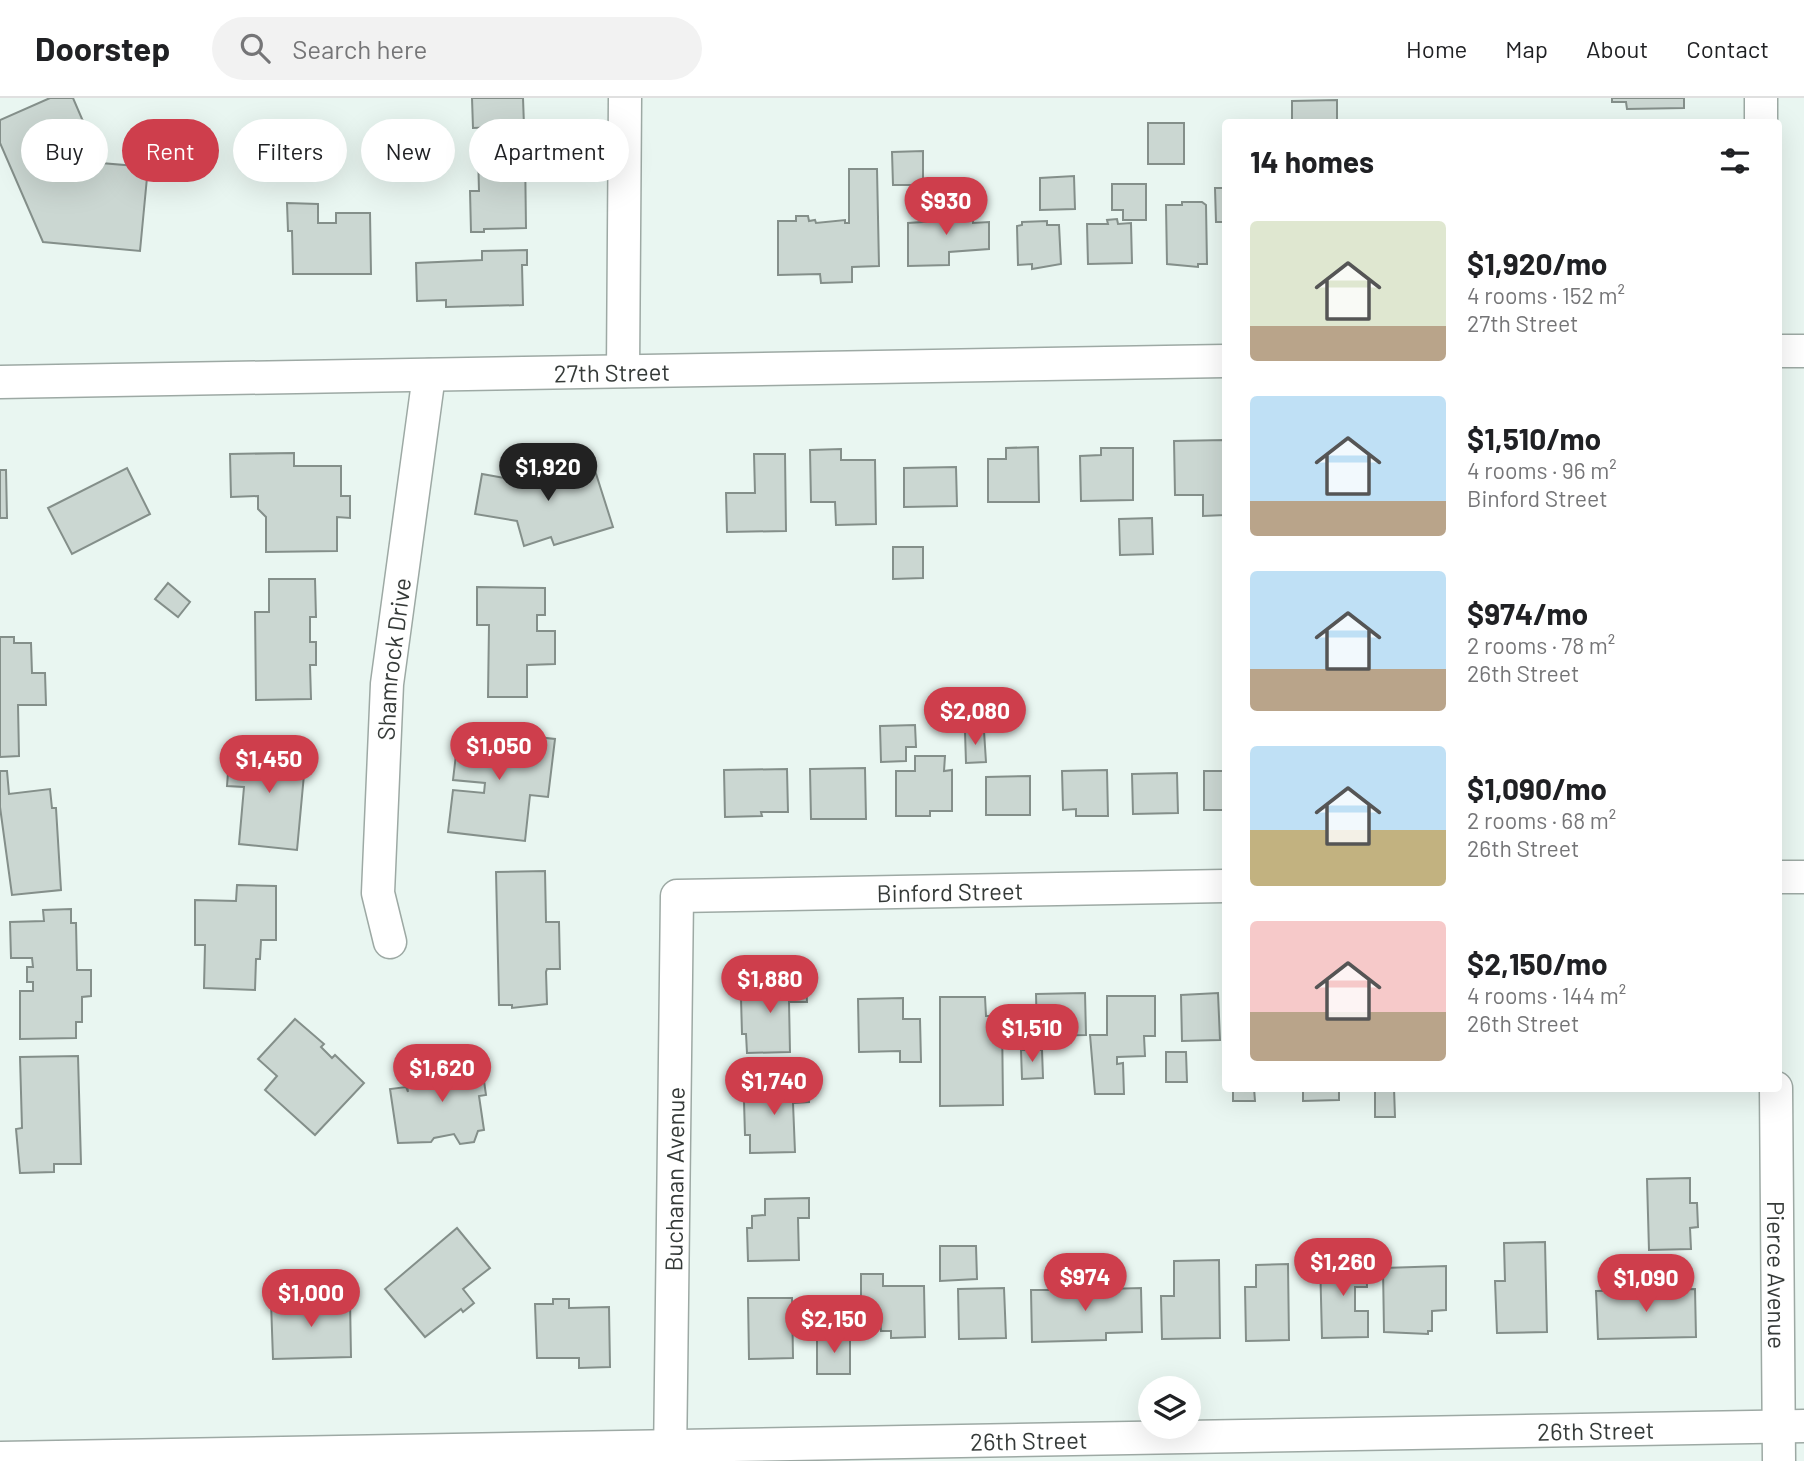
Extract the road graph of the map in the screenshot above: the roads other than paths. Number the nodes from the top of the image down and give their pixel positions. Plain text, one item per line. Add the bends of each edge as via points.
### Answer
1 (625, 98) edge
2 (1760, 98) edge
3 (1761, 119) edge
4 (1782, 351) edge
5 (1804, 351) edge
6 (1222, 361) edge
7 (622, 371) junction
8 (429, 375) junction
9 (0, 382) edge
10 (1782, 877) edge
11 (1804, 877) edge
12 (1222, 886) edge
13 (677, 896) joint
14 (390, 942) dead end
15 (1776, 1092) edge
16 (1791, 1426) edge
17 (670, 1453) edge
18 (0, 1458) edge
19 (1779, 1461) edge

1 - 7 street
2 - 3 street
4 - 5 street
6 - 7 street, 27th Street
7 - 8 street, 27th Street
8 - 9 street, 27th Street
8 - 14 street, Shamrock Drive via 387,684 378,893
10 - 11 street
12 - 13 street, Binford Street
13 - 17 street, Buchanan Avenue
15 - 16 street, Pierce Avenue
16 - 17 street, 26th Street
16 - 19 street, Pierce Avenue
17 - 18 street, 26th Street

